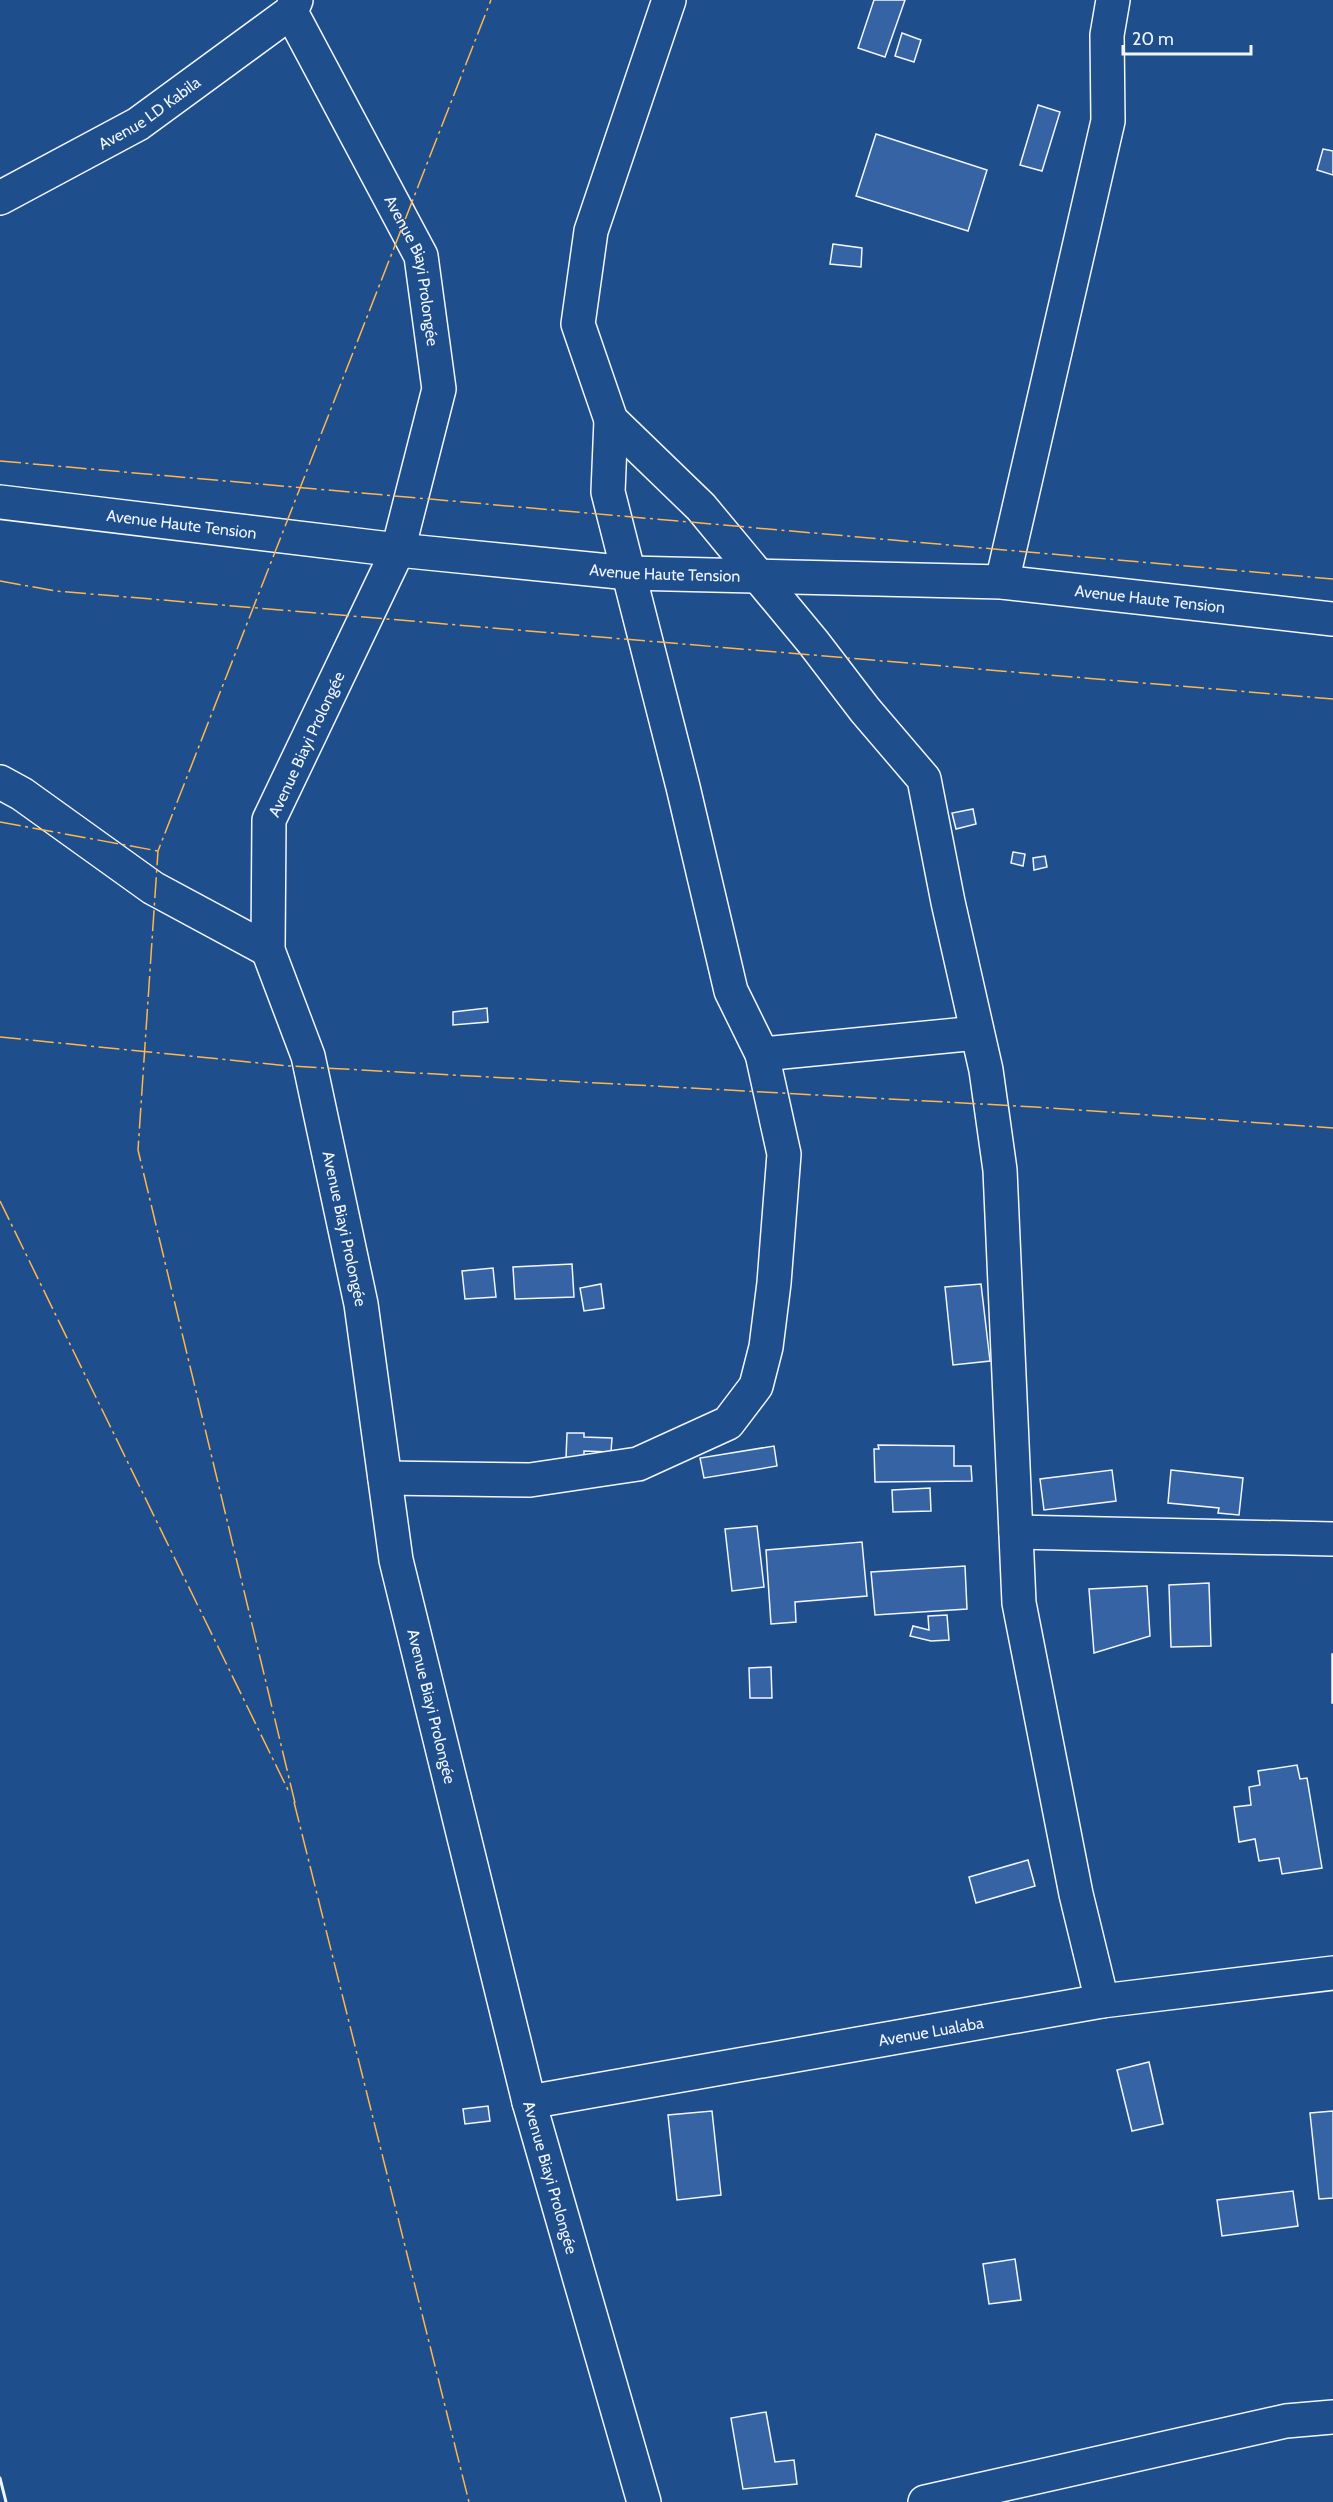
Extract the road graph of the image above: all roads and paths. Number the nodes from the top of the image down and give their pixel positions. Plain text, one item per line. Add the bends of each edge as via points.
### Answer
1 (669, 0) edge
2 (1113, 0) edge
3 (293, 6) edge
4 (0, 198) edge
5 (611, 420) junction
6 (0, 502) edge
7 (398, 550) junction
8 (628, 573) junction
9 (756, 575) junction
10 (1002, 582) junction
11 (1333, 619) edge
12 (0, 782) edge
13 (268, 950) junction
14 (977, 1033) junction
15 (762, 1054) junction
16 (384, 1478) junction
17 (1016, 1532) junction
18 (1333, 1539) edge
19 (1333, 1973) edge
20 (1102, 2001) junction
21 (529, 2102) junction
22 (1333, 2417) edge
23 (644, 2502) edge
24 (925, 2502) edge

1 - 5 street via 591,231 578,324
2 - 10 street via 1107,35 1108,121
3 - 4 street, Avenue LD Kabila via 138,124
3 - 7 street, Avenue Biayi Prolongée via 421,256 439,389
5 - 8 street via 608,492
5 - 9 street via 701,507
6 - 7 street, Avenue Haute Tension
7 - 8 street, Avenue Haute Tension
7 - 13 street, Avenue Biayi Prolongée via 269,820
8 - 9 street, Avenue Haute Tension
8 - 15 street via 730,991
9 - 10 street, Avenue Haute Tension
9 - 14 street via 924,779
10 - 11 street, Avenue Haute Tension
12 - 13 street via 153,888
13 - 16 street, Avenue Biayi Prolongée via 308,1056 361,1304
14 - 15 street
14 - 17 street via 1000,1170
15 - 16 street via 784,1154 774,1283 766,1347 756,1386 728,1423 638,1464 530,1479
16 - 21 street, Avenue Biayi Prolongée via 396,1560
17 - 18 street
17 - 20 street via 1019,1603 1076,1894
19 - 20 street, Avenue Lualaba
20 - 21 street, Avenue Lualaba
21 - 23 street, Avenue Biayi Prolongée
22 - 24 street via 1286,2421

